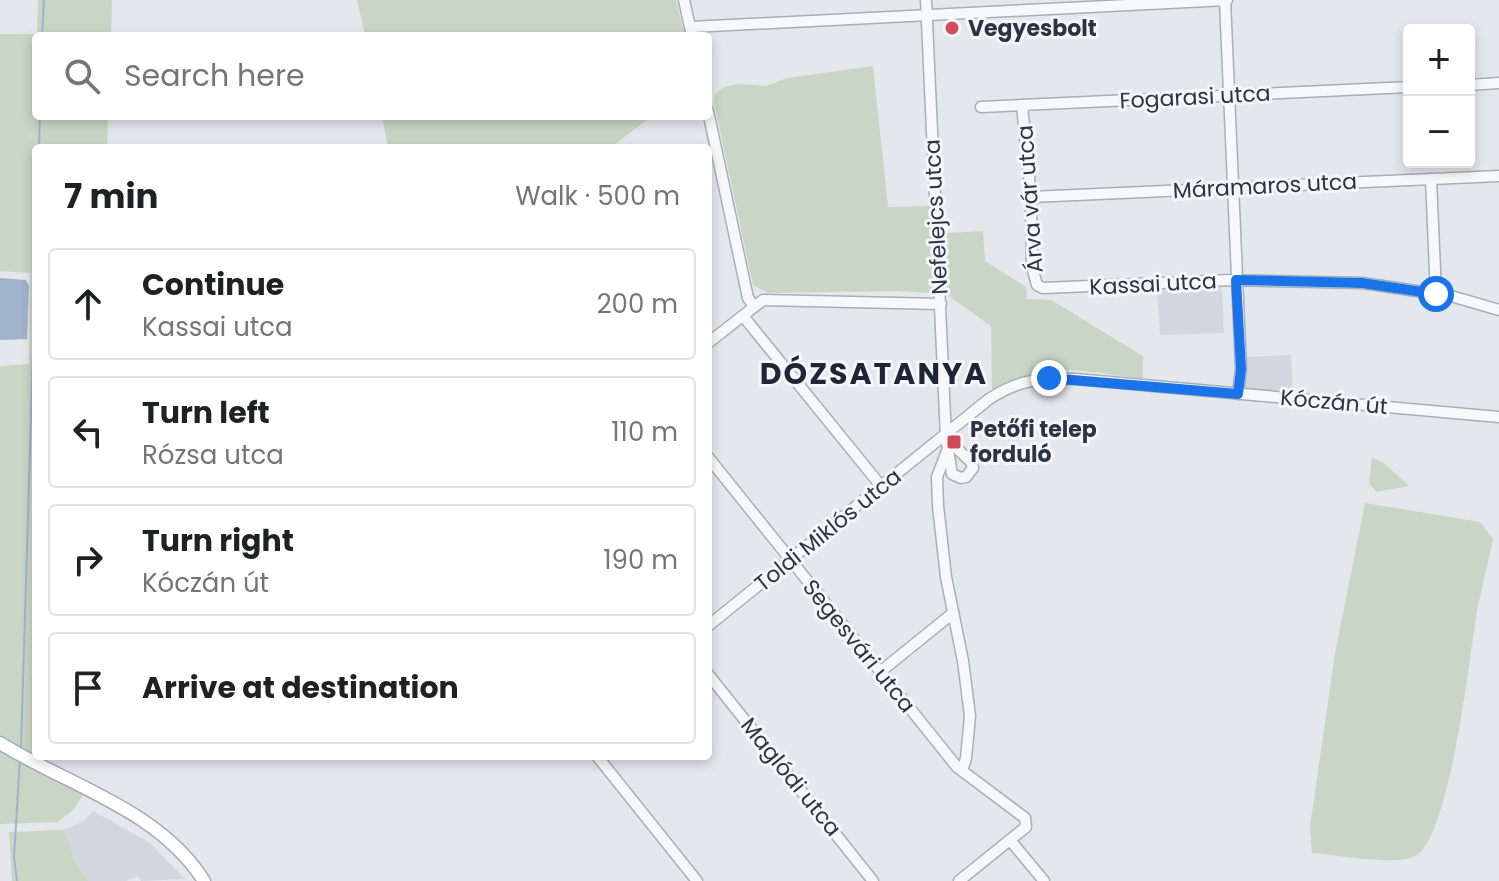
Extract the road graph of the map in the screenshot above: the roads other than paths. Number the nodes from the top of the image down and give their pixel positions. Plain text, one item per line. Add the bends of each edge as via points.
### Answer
1 (684, 0) edge
2 (926, 0) edge
3 (1226, 0) edge
4 (927, 15) junction
5 (691, 32) edge
6 (1499, 83) edge
7 (1475, 85) edge
8 (1403, 87) edge
9 (1229, 95) junction
10 (1022, 105) junction
11 (981, 107) dead end
12 (710, 120) edge
13 (1499, 176) edge
14 (1431, 179) junction
15 (1232, 188) junction
16 (1031, 197) junction
17 (1236, 280) junction
18 (1043, 288) joint
19 (1436, 294) junction
20 (941, 304) junction
21 (753, 305) junction
22 (1499, 310) edge
23 (743, 316) junction
24 (712, 340) edge
25 (1238, 394) junction
26 (1499, 417) edge
27 (947, 440) junction
28 (712, 462) edge
29 (881, 486) junction
30 (790, 561) junction
31 (953, 613) junction
32 (712, 623) edge
33 (880, 672) junction
34 (712, 679) edge
35 (0, 743) edge
36 (600, 760) edge
37 (962, 771) junction
38 (1010, 840) junction
39 (204, 881) edge
40 (697, 881) edge
41 (873, 881) edge
42 (959, 881) edge
43 (1044, 881) edge

1 - 5 street
2 - 4 street, Nefelejcs utca
3 - 4 street
3 - 9 street
4 - 5 street
4 - 20 street, Nefelejcs utca
6 - 7 street
8 - 9 street, Fogarasi utca
9 - 10 street, Fogarasi utca
9 - 15 street
10 - 11 street, Fogarasi utca
10 - 16 street, Árva vár utca
12 - 21 street
13 - 14 street, Máramaros utca
14 - 15 street, Máramaros utca
14 - 19 street
15 - 16 street, Máramaros utca
15 - 17 street
16 - 18 street, Árva vár utca via 1032,267
17 - 18 street, Kassai utca
17 - 19 street, Kassai utca via 1362,283
17 - 25 street
19 - 22 street, Kassai utca
20 - 21 street via 763,300
20 - 27 street, Nefelejcs utca
21 - 23 street
23 - 24 street
23 - 29 street
25 - 26 street, Kóczán út
25 - 27 street, Kóczán út via 1076,379 1025,381 989,399
27 - 29 street, Toldi Miklós utca
27 - 31 street, Nefelejcs utca via 937,477 938,506
28 - 30 street, Segesvári utca
29 - 30 street, Toldi Miklós utca
30 - 32 street, Toldi Miklós utca
30 - 33 street, Segesvári utca
31 - 33 street
31 - 37 street, Nefelejcs utca via 970,716
33 - 37 street, Segesvári utca
34 - 41 street, Maglódi utca
35 - 39 main road via 132,813 190,862
36 - 40 street
37 - 38 street, Segesvári utca via 1025,818 1026,827
38 - 42 street
38 - 43 street

